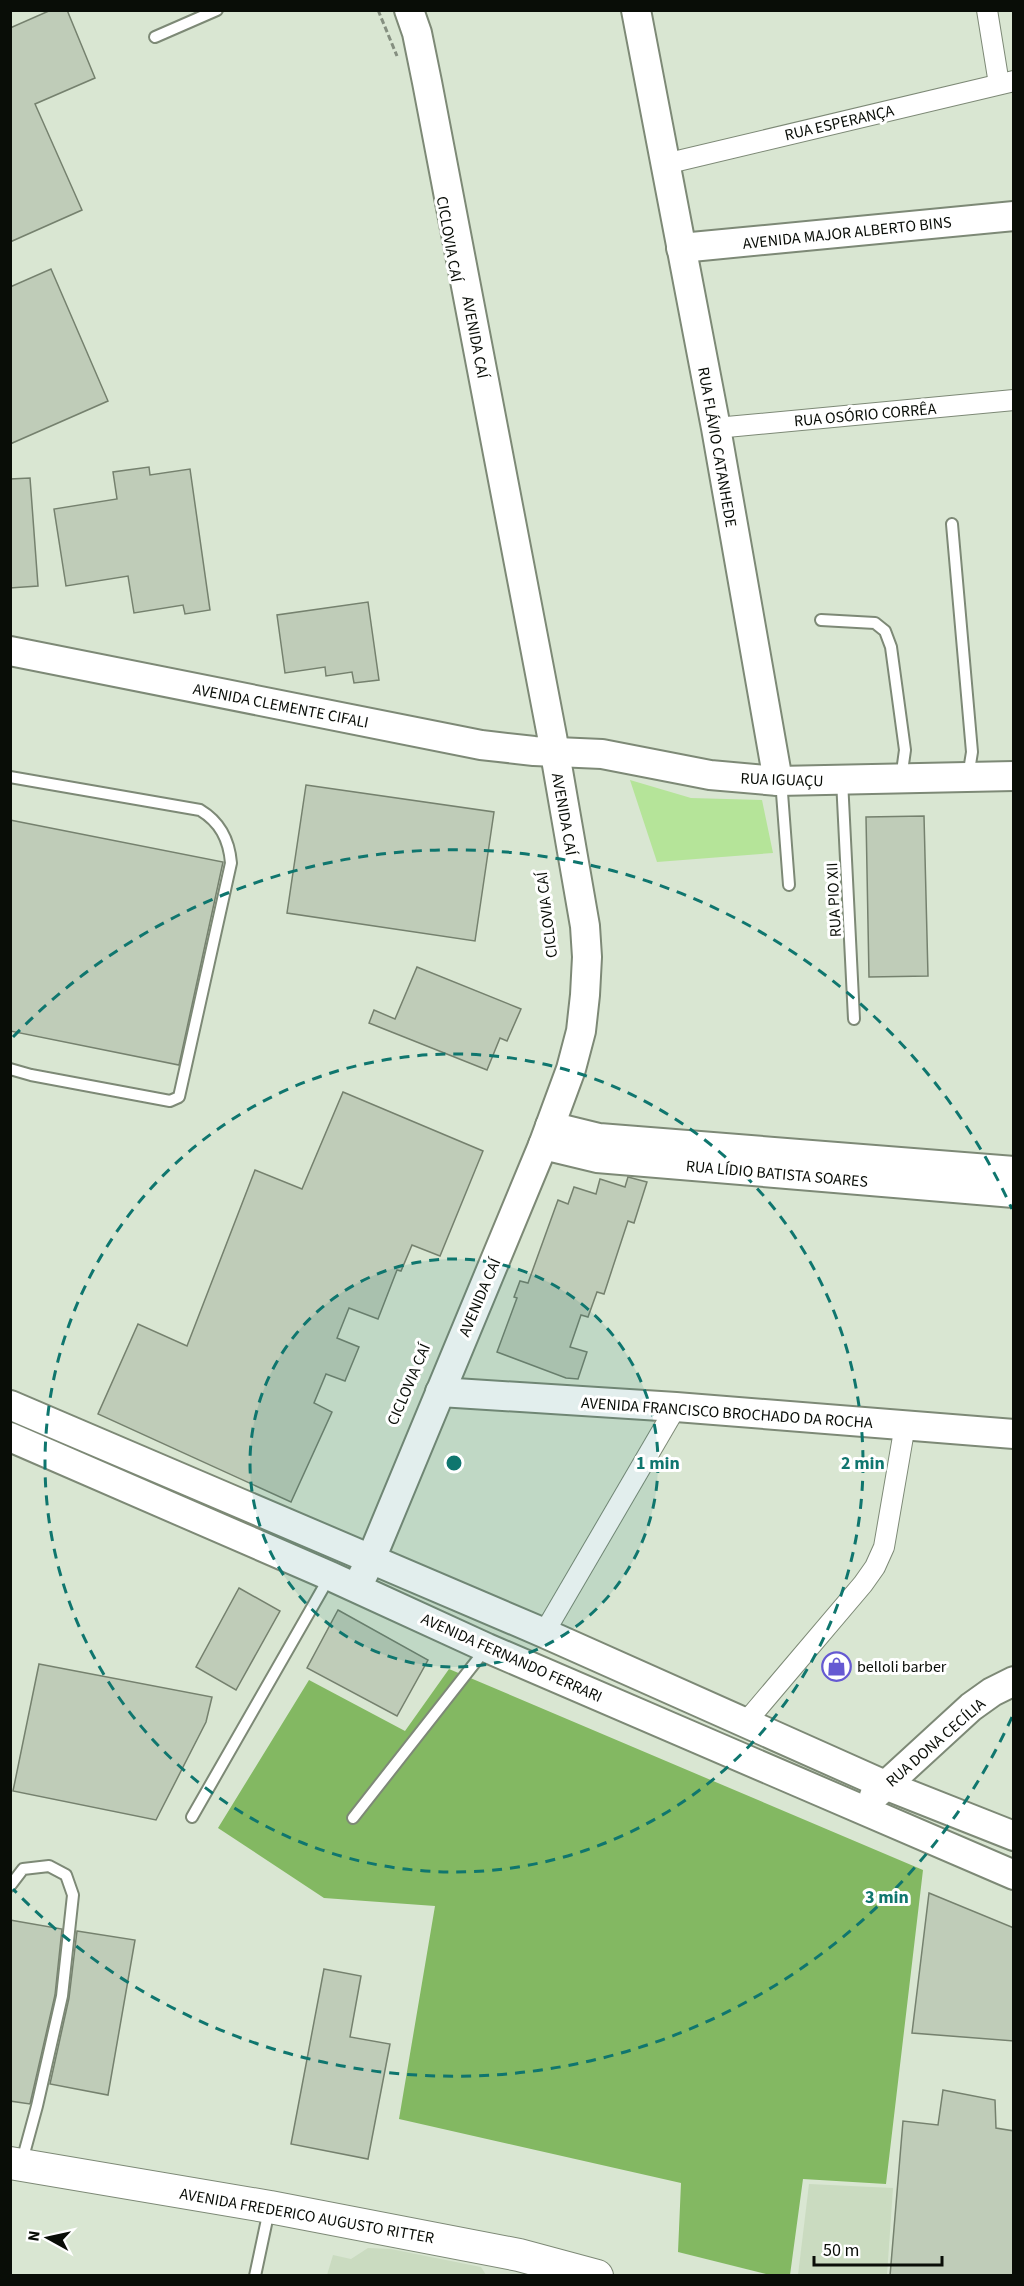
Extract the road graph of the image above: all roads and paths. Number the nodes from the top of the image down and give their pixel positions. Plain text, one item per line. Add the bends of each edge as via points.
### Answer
1 (217, 10) edge
2 (378, 10) edge
3 (409, 10) edge
4 (636, 10) edge
5 (987, 10) edge
6 (155, 37) dead end
7 (401, 66) dead end
8 (1006, 83) edge
9 (665, 164) junction
10 (1014, 216) edge
11 (681, 248) junction
12 (1014, 400) edge
13 (716, 428) junction
14 (952, 524) dead end
15 (821, 620) dead end
16 (10, 651) edge
17 (553, 752) junction
18 (1014, 776) edge
19 (10, 777) edge
20 (968, 777) junction
21 (901, 779) junction
22 (842, 780) junction
23 (778, 781) junction
24 (789, 885) dead end
25 (854, 1019) dead end
26 (10, 1069) edge
27 (546, 1136) junction
28 (1014, 1171) edge
29 (964, 1178) junction
30 (1014, 1193) edge
31 (440, 1392) junction
32 (10, 1404) edge
33 (676, 1407) junction
34 (905, 1425) junction
35 (72, 1432) junction
36 (1014, 1434) edge
37 (10, 1437) edge
38 (62, 1460) junction
39 (371, 1558) junction
40 (330, 1575) junction
41 (357, 1587) junction
42 (544, 1633) junction
43 (487, 1648) junction
44 (1014, 1681) edge
45 (746, 1722) junction
46 (885, 1785) junction
47 (862, 1809) junction
48 (192, 1817) dead end
49 (352, 1818) dead end
50 (1014, 1836) edge
51 (1014, 1875) edge
52 (10, 1886) edge
53 (14, 2164) edge
54 (270, 2207) junction
55 (515, 2265) edge
56 (255, 2276) edge
57 (597, 2276) edge

1 - 6 lane
2 - 7 path
3 - 17 main road, AVENIDA CAÍ via 427,82
4 - 9 main road, RUA FLÁVIO CATANHEDE
5 - 8 street
8 - 9 street, RUA ESPERANÇA
9 - 11 main road, RUA FLÁVIO CATANHEDE
10 - 11 main road, AVENIDA MAJOR ALBERTO BINS
11 - 13 main road, RUA FLÁVIO CATANHEDE
12 - 13 street, RUA OSÓRIO CORRÊA
13 - 23 main road, RUA FLÁVIO CATANHEDE
14 - 20 lane via 972,752
15 - 21 lane via 875,623 885,631 891,647 905,750
16 - 17 main road, AVENIDA CLEMENTE CIFALI via 481,745
17 - 23 main road, RUA IGUAÇU via 602,754 710,775
17 - 27 main road, AVENIDA CAÍ via 585,926 587,957 581,1031
18 - 20 main road, RUA IGUAÇU
19 - 26 lane via 200,810 223,831 231,863 179,1097 170,1101
20 - 21 main road, RUA IGUAÇU
21 - 22 main road, RUA IGUAÇU
22 - 23 main road, RUA IGUAÇU
22 - 25 lane, RUA PIO XII
23 - 24 lane, RUA FLÁVIO CATANHEDE
27 - 29 main road, RUA LÍDIO BATISTA SOARES via 597,1158 680,1155
27 - 31 main road, AVENIDA CAÍ
28 - 29 main road, RUA LÍDIO BATISTA SOARES
29 - 30 main road, RUA LÍDIO BATISTA SOARES
31 - 33 main road, AVENIDA FRANCISCO BROCHADO DA ROCHA
31 - 39 main road, AVENIDA CAÍ
32 - 35 main road, AVENIDA FERNANDO FERRARI
33 - 34 main road, AVENIDA FRANCISCO BROCHADO DA ROCHA
33 - 42 street
34 - 36 main road, AVENIDA FRANCISCO BROCHADO DA ROCHA
34 - 45 street via 884,1547 875,1567
35 - 38 main road
35 - 39 main road, AVENIDA FERNANDO FERRARI
37 - 38 main road, AVENIDA FERNANDO FERRARI
38 - 40 main road, AVENIDA FERNANDO FERRARI
39 - 41 main road, AVENIDA CAÍ
39 - 42 main road, AVENIDA FERNANDO FERRARI
40 - 41 main road, AVENIDA FERNANDO FERRARI
40 - 48 lane
41 - 43 main road, AVENIDA FERNANDO FERRARI
42 - 45 main road, AVENIDA FERNANDO FERRARI
43 - 47 main road, AVENIDA FERNANDO FERRARI
43 - 49 lane
44 - 46 main road, RUA DONA CECÍLIA via 971,1707
45 - 46 main road, AVENIDA FERNANDO FERRARI
46 - 47 main road, RUA DONA CECÍLIA
46 - 50 main road, AVENIDA FERNANDO FERRARI
47 - 51 main road, AVENIDA FERNANDO FERRARI
52 - 53 lane via 23,1869 49,1866 66,1875 73,1894 62,1996 37,2106
53 - 54 main road, AVENIDA FREDERICO AUGUSTO RITTER
54 - 55 main road, AVENIDA FREDERICO AUGUSTO RITTER
54 - 56 lane
55 - 57 main road, AVENIDA FREDERICO AUGUSTO RITTER

